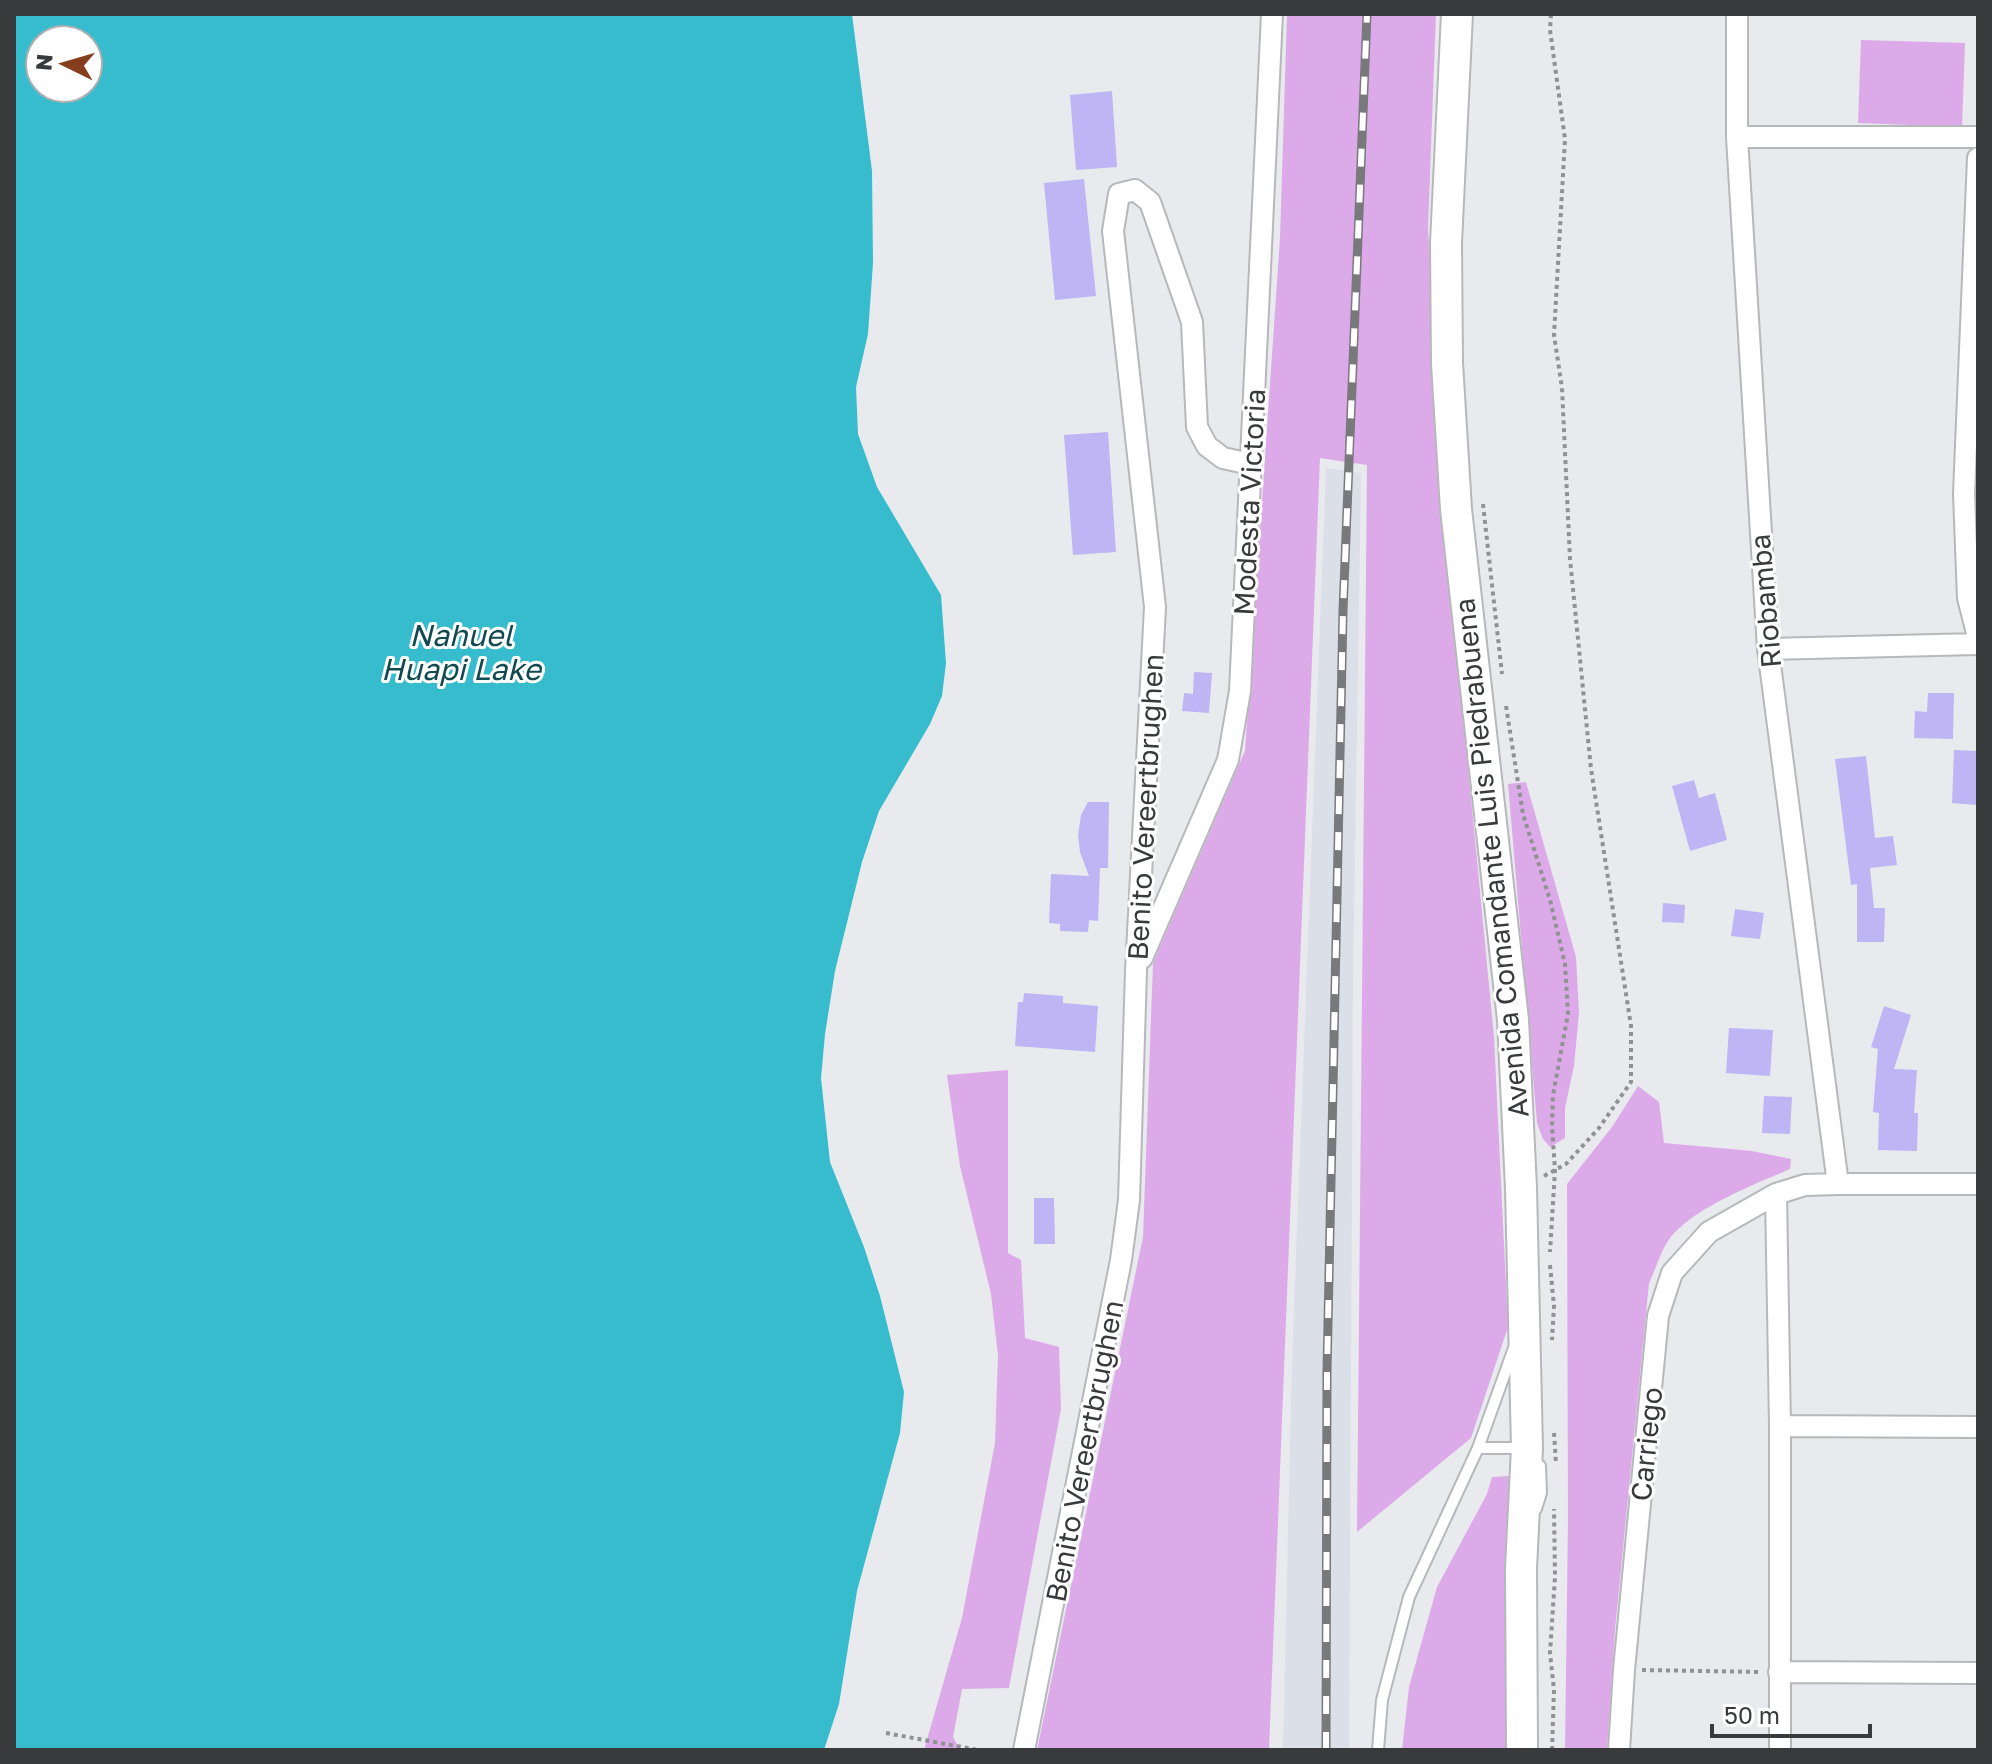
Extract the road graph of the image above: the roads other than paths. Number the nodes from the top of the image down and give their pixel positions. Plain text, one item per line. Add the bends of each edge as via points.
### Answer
1 (1272, 14) edge
2 (1457, 14) edge
3 (1737, 14) edge
4 (1737, 137) junction
5 (1978, 137) edge
6 (1978, 158) edge
7 (1250, 464) junction
8 (1978, 637) edge
9 (1978, 644) edge
10 (1768, 649) junction
11 (1136, 971) junction
12 (1838, 1184) junction
13 (1978, 1184) edge
14 (1776, 1194) junction
15 (1524, 1319) junction
16 (1780, 1426) junction
17 (1978, 1427) edge
18 (1478, 1448) junction
19 (1527, 1448) junction
20 (1779, 1672) junction
21 (1978, 1673) edge
22 (1024, 1750) edge
23 (1378, 1750) edge
24 (1522, 1750) edge
25 (1619, 1750) edge
26 (1780, 1750) edge

1 - 7 street, Modesta Victoria
2 - 15 main road, Avenida Comandante Luis Piedrabuena via 1446,243 1447,363 1456,509 1513,1020
3 - 4 street, Riobamba
4 - 5 street
4 - 10 street, Riobamba
6 - 8 street via 1964,494 1968,598
7 - 11 street, Modesta Victoria via 1240,691 1228,760
7 - 11 street, Benito Vereertbrughen via 1223,458 1207,446 1197,427 1192,322 1150,202 1135,190 1119,194 1113,231 1155,607
9 - 10 street
10 - 12 street, Riobamba
11 - 22 street, Benito Vereertbrughen via 1129,1200 1121,1260
12 - 13 street, Carriego
12 - 14 street, Carriego via 1805,1185
14 - 16 street
14 - 25 street, Carriego via 1709,1232 1672,1273 1658,1316
15 - 18 lane
15 - 19 main road, Avenida Comandante Luis Piedrabuena
16 - 17 street
16 - 20 street
18 - 19 lane
18 - 23 lane via 1409,1597 1382,1700
19 - 24 main road, Avenida Comandante Luis Piedrabuena via 1521,1568
20 - 21 street
20 - 26 street

